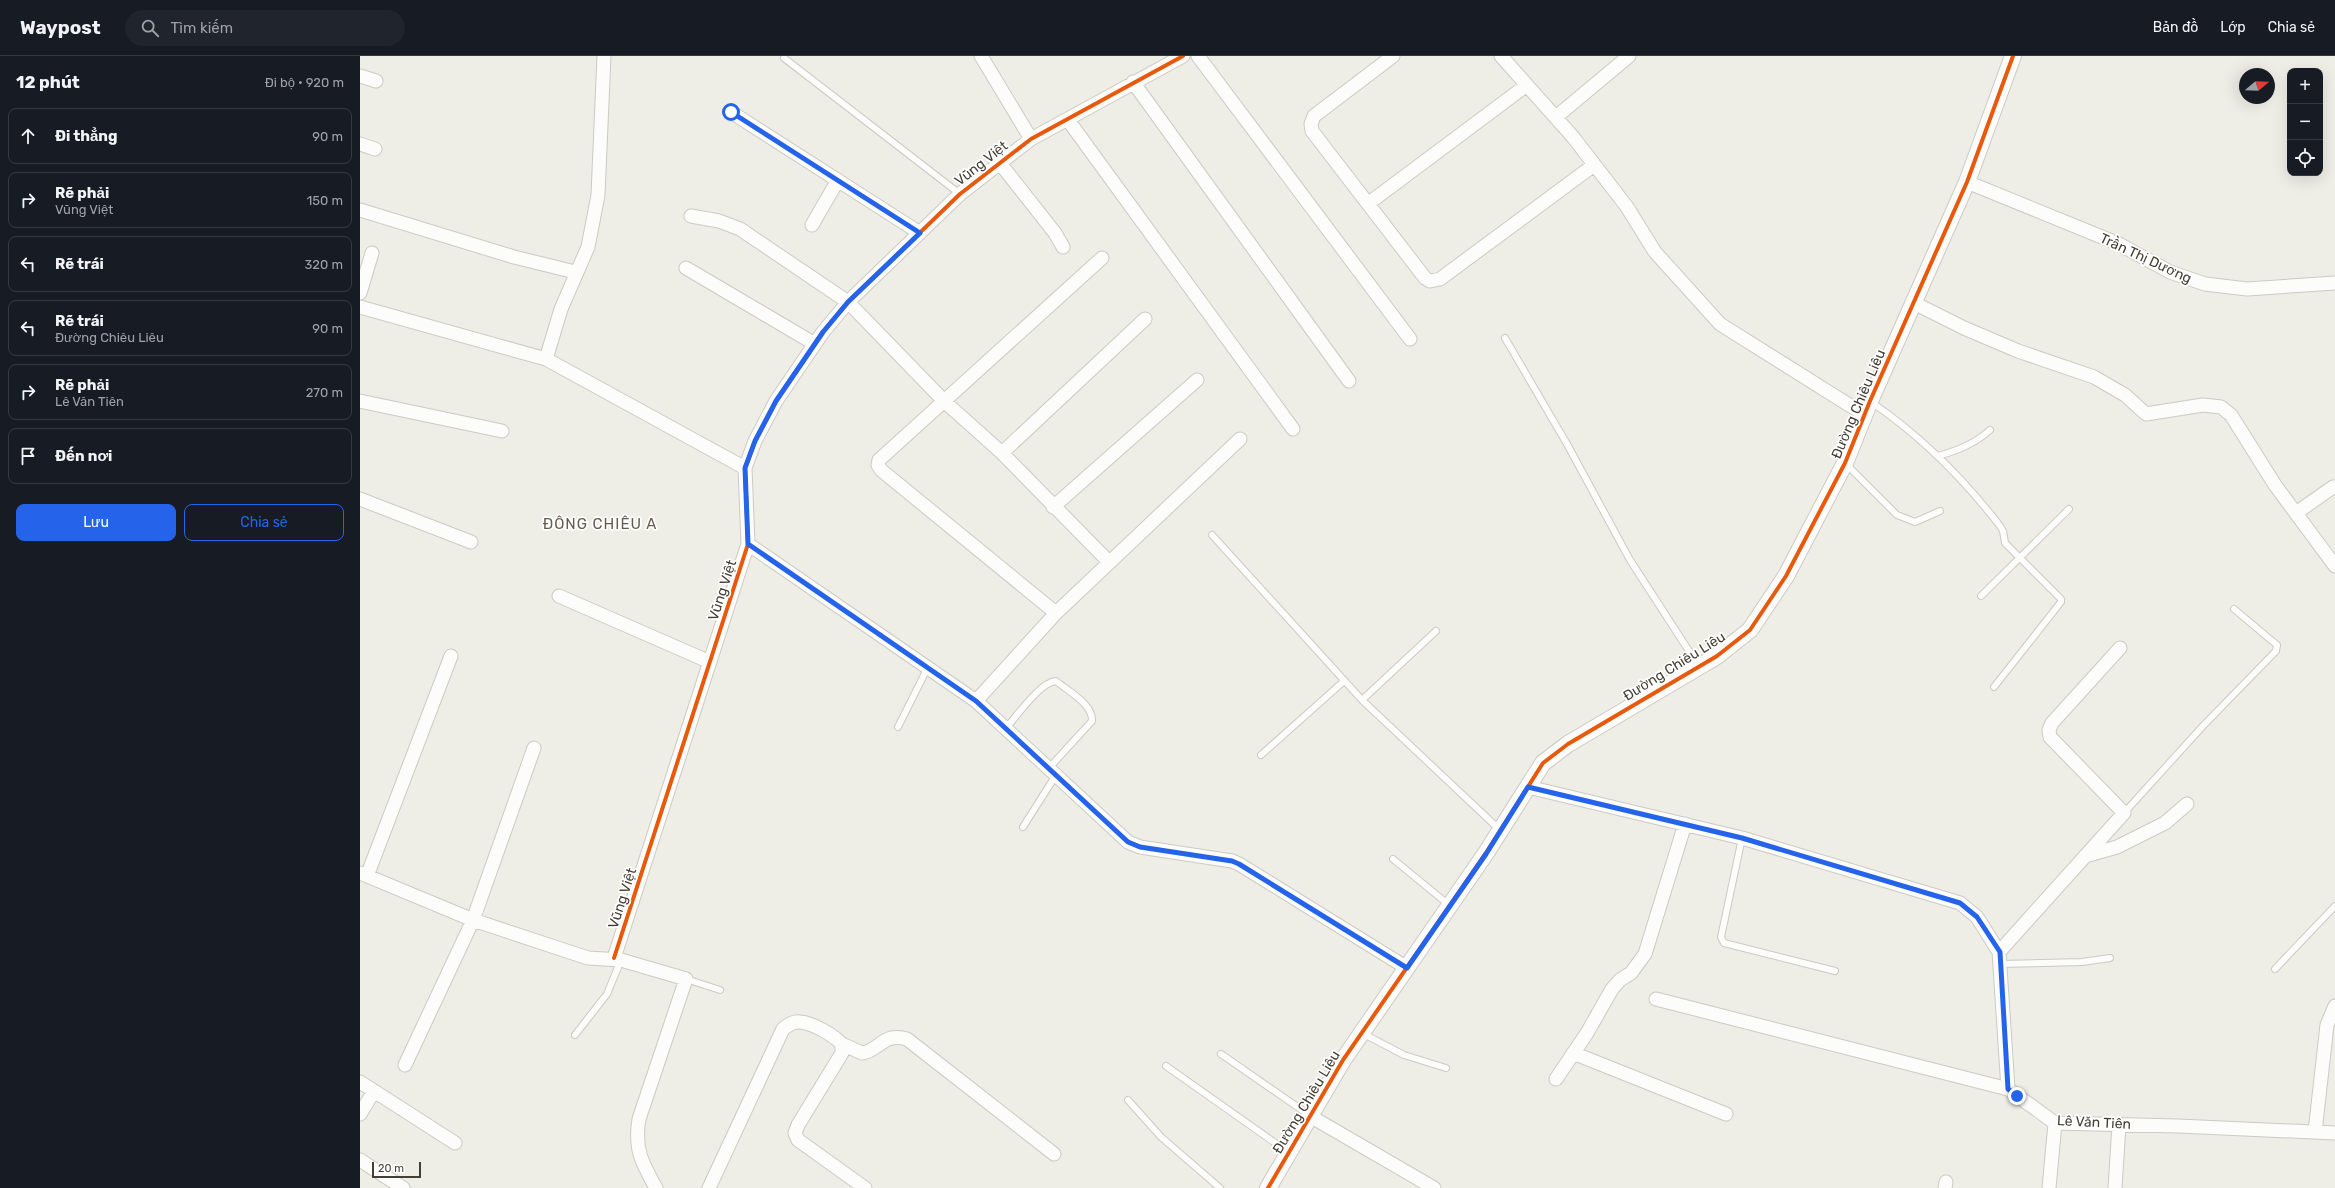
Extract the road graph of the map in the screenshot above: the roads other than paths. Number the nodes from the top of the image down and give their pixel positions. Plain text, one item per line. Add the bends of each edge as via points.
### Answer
1 (604, 56) edge
2 (981, 56) edge
3 (1183, 56) edge
4 (1198, 56) edge
5 (1394, 56) edge
6 (1501, 56) edge
7 (1629, 56) edge
8 (2013, 56) edge
9 (784, 58) dead end
10 (360, 76) edge
11 (376, 81) dead end
12 (1133, 82) junction
13 (1527, 85) junction
14 (731, 112) dead end
15 (1556, 117) junction
16 (1068, 120) junction
17 (1031, 139) junction
18 (360, 144) edge
19 (375, 150) dead end
20 (999, 162) junction
21 (1594, 165) junction
22 (838, 180) junction
23 (1967, 182) junction
24 (960, 194) junction
25 (1369, 204) junction
26 (360, 210) edge
27 (691, 216) dead end
28 (812, 225) dead end
29 (920, 233) junction
30 (1063, 248) dead end
31 (372, 253) dead end
32 (1102, 258) dead end
33 (686, 268) dead end
34 (575, 272) junction
35 (2335, 283) edge
36 (360, 292) edge
37 (848, 302) junction
38 (1914, 303) junction
39 (360, 307) edge
40 (1145, 319) dead end
41 (1504, 338) dead end
42 (1410, 339) dead end
43 (815, 344) junction
44 (546, 359) junction
45 (1197, 380) dead end
46 (1349, 381) dead end
47 (360, 401) edge
48 (944, 402) junction
49 (1868, 408) junction
50 (1293, 429) dead end
51 (1990, 430) dead end
52 (502, 431) dead end
53 (1240, 439) dead end
54 (1002, 453) junction
55 (1938, 456) junction
56 (1845, 463) junction
57 (745, 468) junction
58 (2333, 488) dead end
59 (360, 499) edge
60 (1053, 507) junction
61 (2069, 509) dead end
62 (1940, 511) dead end
63 (2296, 513) junction
64 (1212, 535) dead end
65 (471, 542) dead end
66 (748, 544) junction
67 (2019, 558) junction
68 (1109, 562) junction
69 (2335, 566) edge
70 (559, 596) dead end
71 (1981, 596) dead end
72 (2234, 609) dead end
73 (1056, 613) junction
74 (1436, 631) dead end
75 (2120, 648) dead end
76 (451, 656) dead end
77 (710, 662) junction
78 (1699, 666) junction
79 (928, 667) junction
80 (1344, 681) junction
81 (1994, 687) dead end
82 (1362, 700) junction
83 (976, 701) junction
84 (898, 727) dead end
85 (1006, 728) junction
86 (534, 748) dead end
87 (1261, 755) dead end
88 (1052, 772) junction
89 (1528, 787) junction
90 (2187, 804) dead end
91 (2124, 812) junction
92 (1685, 824) junction
93 (1023, 826) dead end
94 (1500, 830) junction
95 (1742, 838) junction
96 (2085, 856) junction
97 (1392, 859) dead end
98 (364, 874) edge
99 (1450, 906) junction
100 (2335, 906) edge
101 (473, 920) junction
102 (2000, 958) junction
103 (2110, 958) dead end
104 (618, 959) junction
105 (1407, 968) junction
106 (2275, 969) dead end
107 (1834, 971) dead end
108 (686, 979) junction
109 (720, 990) dead end
110 (1656, 999) dead end
111 (2335, 1006) edge
112 (1362, 1033) junction
113 (574, 1035) dead end
114 (842, 1044) junction
115 (1573, 1053) junction
116 (1221, 1054) dead end
117 (405, 1064) dead end
118 (1166, 1066) dead end
119 (1446, 1068) dead end
120 (1556, 1079) dead end
121 (360, 1082) edge
122 (2008, 1089) junction
123 (374, 1091) junction
124 (1128, 1100) dead end
125 (360, 1114) edge
126 (1726, 1114) dead end
127 (1310, 1116) junction
128 (2055, 1123) junction
129 (2119, 1124) junction
130 (2315, 1132) junction
131 (2335, 1132) edge
132 (455, 1143) dead end
133 (1289, 1153) junction
134 (1054, 1154) dead end
135 (360, 1160) edge
136 (403, 1188) edge
137 (656, 1188) edge
138 (709, 1188) edge
139 (865, 1188) edge
140 (1220, 1188) edge
141 (1268, 1188) edge
142 (1434, 1188) edge
143 (2049, 1188) edge
144 (2116, 1188) edge

1 - 34 street via 598,195 588,247
2 - 17 street
3 - 12 street, Vũng Việt
4 - 42 street
5 - 25 street via 1314,116 1312,124 1312,131
6 - 13 street
7 - 15 street
8 - 23 street, Đường Chiêu Liêu
9 - 24 lane
10 - 11 street
12 - 16 street, Vũng Việt
12 - 46 street
13 - 15 street
13 - 25 street
14 - 22 street
15 - 21 street
16 - 17 street, Vũng Việt
16 - 50 street
17 - 20 street, Vũng Việt
18 - 19 street
20 - 24 street, Vũng Việt
20 - 30 street via 1055,233
21 - 25 street via 1440,279 1430,281 1425,278
21 - 49 street via 1627,207 1655,252 1720,324
22 - 28 street
22 - 29 street
23 - 35 street, Trần Thị Dương via 2119,244 2170,272 2205,284 2247,289
23 - 38 street, Đường Chiêu Liêu
24 - 29 street, Vũng Việt
26 - 34 street via 514,257
27 - 37 street via 719,221 740,229
29 - 37 street, Vũng Việt
31 - 36 street
32 - 48 street
33 - 43 street
34 - 44 street via 560,309
37 - 43 street, Vũng Việt
37 - 48 street
38 - 49 street, Đường Chiêu Liêu
38 - 63 street via 2018,351 2094,377 2124,395 2146,414 2203,405 2220,408 2231,415 2275,485
39 - 44 street
40 - 54 street
41 - 78 lane via 1567,444 1630,560
43 - 57 street, Vũng Việt via 776,401 755,441
44 - 57 street
45 - 60 street
47 - 52 street
48 - 54 street
48 - 73 street via 879,460 878,465
49 - 55 lane via 1902,423
49 - 56 street, Đường Chiêu Liêu
51 - 55 lane via 1977,441 1957,451
53 - 68 street
54 - 60 street
55 - 67 lane via 1994,518 2003,531 2005,543
56 - 62 lane via 1897,515 1915,522
56 - 78 street, Đường Chiêu Liêu via 1786,576 1750,630 1717,656
57 - 66 street, Vũng Việt
58 - 63 street
59 - 65 street
60 - 68 street
61 - 67 lane
63 - 69 street
64 - 80 lane
66 - 77 street, Vũng Việt
66 - 79 street
67 - 71 lane
67 - 81 lane via 2051,586 2059,595 2061,602
68 - 73 street
70 - 77 street
72 - 91 lane via 2277,645 2276,651
73 - 83 street
74 - 82 lane
75 - 91 street via 2052,723 2049,730 2050,737
76 - 98 street
77 - 104 street, Vũng Việt
78 - 89 street, Đường Chiêu Liêu via 1568,744 1543,763
79 - 83 street
79 - 84 lane
80 - 82 lane
80 - 87 lane
82 - 94 lane
83 - 85 street
85 - 88 street
85 - 88 lane via 1043,686 1052,681 1056,681 1087,707 1092,721
86 - 101 street
88 - 93 lane
88 - 105 street via 1128,842 1140,847 1239,864
89 - 92 street
89 - 94 street, Đường Chiêu Liêu
90 - 96 street via 2165,823 2149,832 2117,847
91 - 96 street
92 - 95 street
92 - 115 street via 1645,954 1631,973 1612,989
94 - 99 street, Đường Chiêu Liêu
95 - 102 street via 1960,903 1977,917
95 - 107 lane via 1721,937 1724,943
96 - 102 street
97 - 99 lane
98 - 101 street
99 - 105 street, Đường Chiêu Liêu
100 - 106 lane
101 - 104 street via 588,958
101 - 117 street
102 - 103 lane via 2082,962
102 - 122 street
104 - 108 street
104 - 113 lane via 607,994
105 - 112 street, Đường Chiêu Liêu
108 - 109 lane
108 - 137 street via 639,1119 636,1137 639,1154
110 - 122 street
111 - 130 street via 2327,1025
112 - 119 lane via 1404,1055
112 - 127 street, Đường Chiêu Liêu
114 - 134 street via 862,1052 894,1037 907,1039
114 - 138 street via 836,1038 806,1023 790,1024 783,1029
114 - 139 street via 840,1058 801,1119 795,1133 803,1145
115 - 120 street
115 - 126 street
116 - 127 lane
118 - 133 lane
121 - 123 street
122 - 128 street, Lê Văn Tiên
123 - 125 street
123 - 132 street
124 - 140 lane via 1161,1137
127 - 133 street, Đường Chiêu Liêu
127 - 142 street
128 - 129 street, Lê Văn Tiên
128 - 143 street
129 - 130 street, Lê Văn Tiên
129 - 144 street
130 - 131 street, Lê Văn Tiên
133 - 141 street, Đường Chiêu Liêu
135 - 136 street

